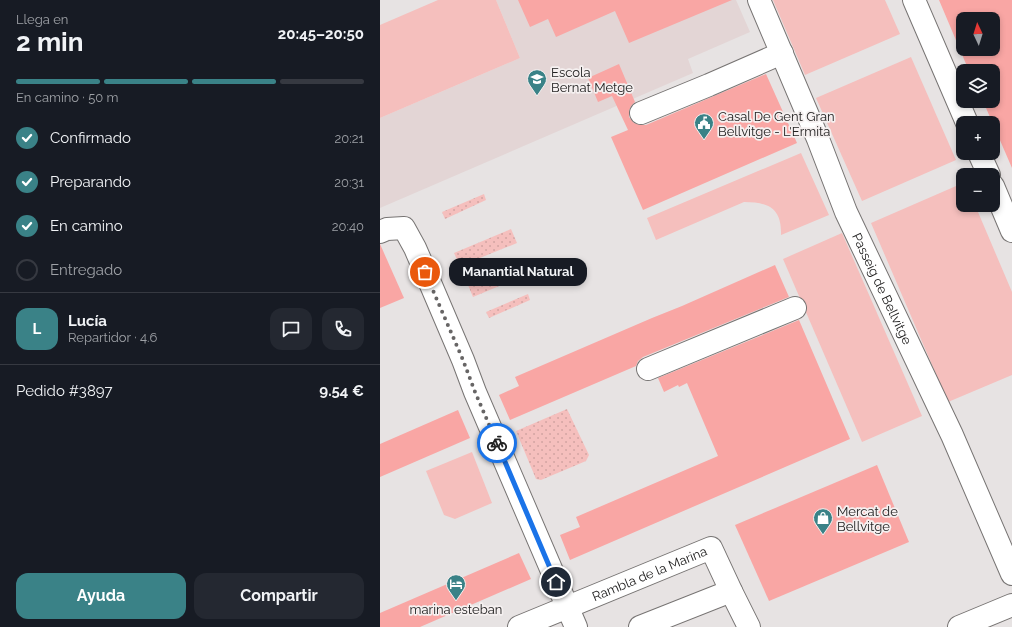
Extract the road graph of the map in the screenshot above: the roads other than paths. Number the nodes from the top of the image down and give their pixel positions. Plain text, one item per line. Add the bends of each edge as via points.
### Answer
1 (759, 0) edge
2 (914, 0) edge
3 (782, 52) junction
4 (641, 113) dead end
5 (964, 116) edge
6 (1000, 203) edge
7 (1012, 231) edge
8 (380, 232) edge
9 (795, 308) dead end
10 (648, 368) dead end
11 (1012, 574) edge
12 (731, 591) junction
13 (1012, 604) edge
14 (566, 607) junction
15 (519, 627) edge
16 (576, 627) edge
17 (640, 627) edge
18 (749, 627) edge
19 (959, 627) edge

1 - 3 street, Passeig de Bellvitge
2 - 5 street
3 - 4 street
3 - 11 street, Passeig de Bellvitge via 846,212 952,435
6 - 7 street
8 - 14 street via 387,228 404,228 412,242
9 - 10 street
12 - 14 street, Rambla de la Marina via 711,548
12 - 17 street
12 - 18 street, Rambla de la Marina
13 - 19 street
14 - 15 street, Rambla de la Marina
14 - 16 street

